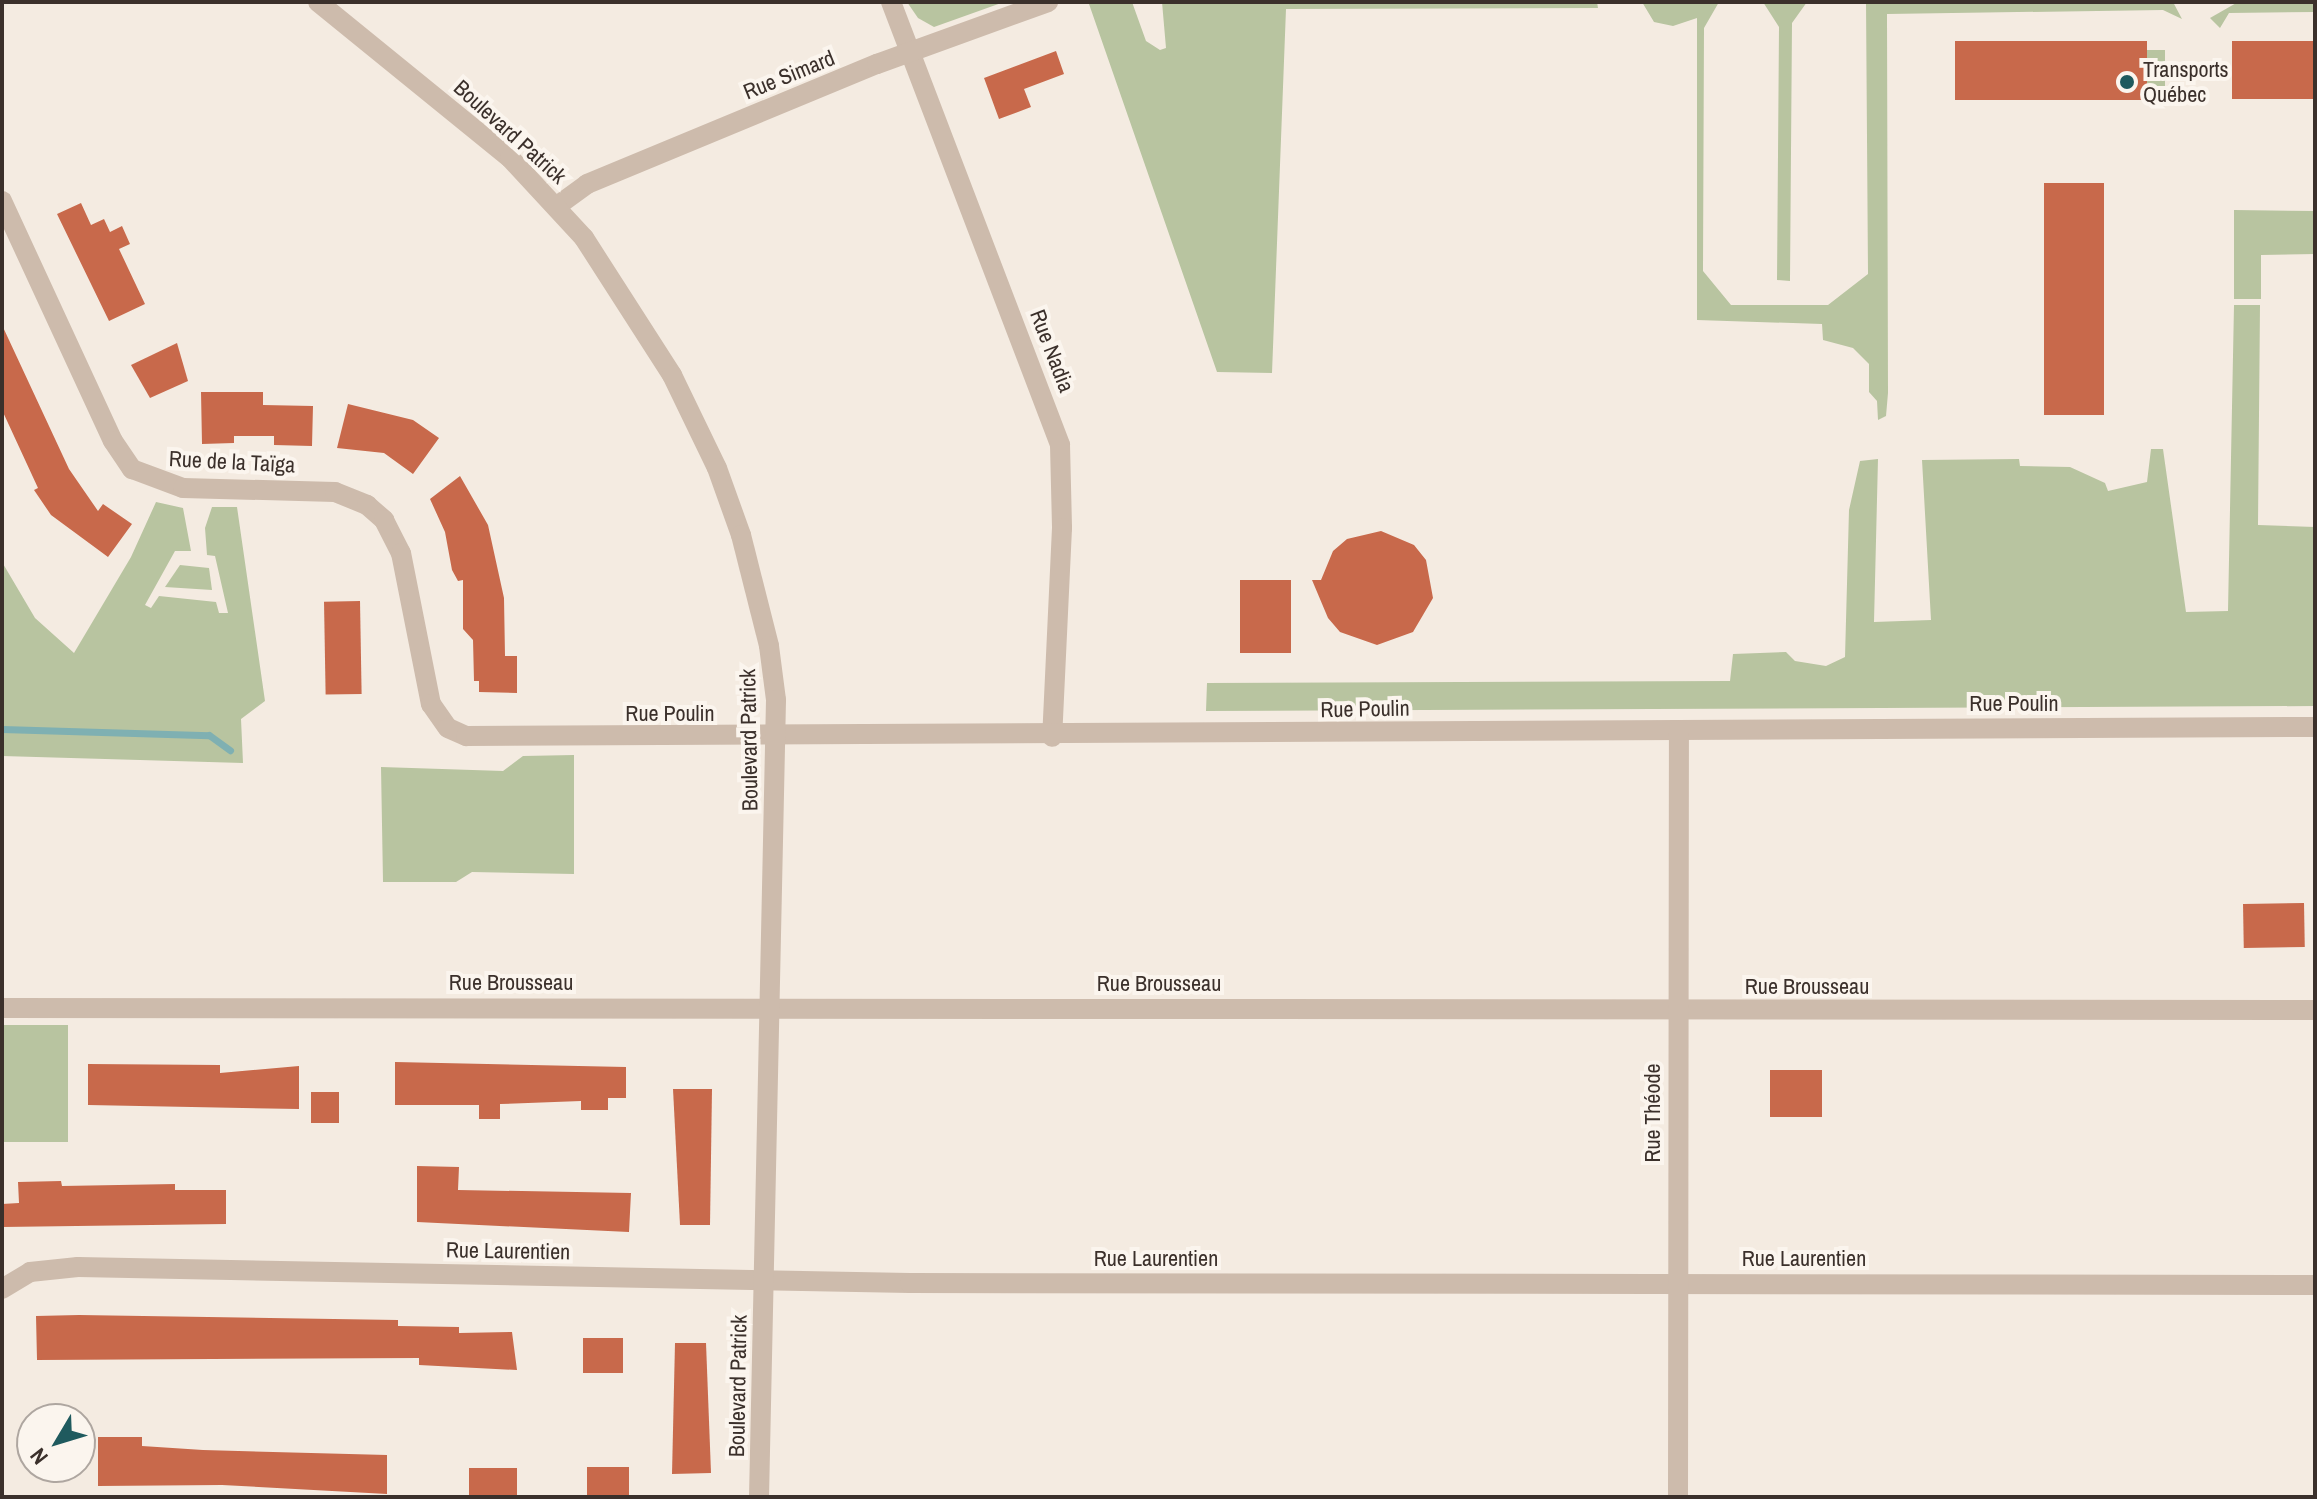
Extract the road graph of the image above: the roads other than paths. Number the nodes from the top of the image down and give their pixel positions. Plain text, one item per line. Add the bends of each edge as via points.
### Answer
1 (318, 2) edge
2 (891, 2) edge
3 (1048, 2) edge
4 (910, 53) junction
5 (2, 201) edge
6 (557, 206) junction
7 (431, 704) joint
8 (2315, 727) edge
9 (1679, 730) junction
10 (1052, 737) junction
11 (775, 738) junction
12 (770, 1007) junction
13 (2, 1008) edge
14 (1677, 1010) junction
15 (2315, 1010) edge
16 (764, 1282) junction
17 (1678, 1283) junction
18 (2315, 1285) edge
19 (2, 1289) edge
20 (759, 1497) edge
21 (1678, 1497) edge

1 - 6 street, Boulevard Patrick via 510,158
2 - 4 street, Rue Nadia
3 - 4 street, Rue Simard
4 - 6 street, Rue Simard via 587,184
4 - 10 street, Rue Nadia via 1060,445 1062,528
5 - 7 street, Rue de la Taïga via 113,441 132,469 183,488 335,492 367,505 384,520 401,553
6 - 11 street, Boulevard Patrick via 638,316 717,468 741,535 769,646
7 - 11 street, Rue Poulin via 448,728 466,736
8 - 9 street, Rue Poulin
9 - 10 street, Rue Poulin
9 - 14 street, Rue Théode
10 - 11 street, Rue Poulin
11 - 12 street, Boulevard Patrick
12 - 13 street, Rue Brousseau
12 - 14 street, Rue Brousseau
12 - 16 street, Boulevard Patrick
14 - 15 street, Rue Brousseau
14 - 17 street, Rue Théode
16 - 17 street, Rue Laurentien
16 - 19 street, Rue Laurentien via 78,1267 30,1272
16 - 20 street, Boulevard Patrick
17 - 18 street, Rue Laurentien
17 - 21 street, Rue Théode

